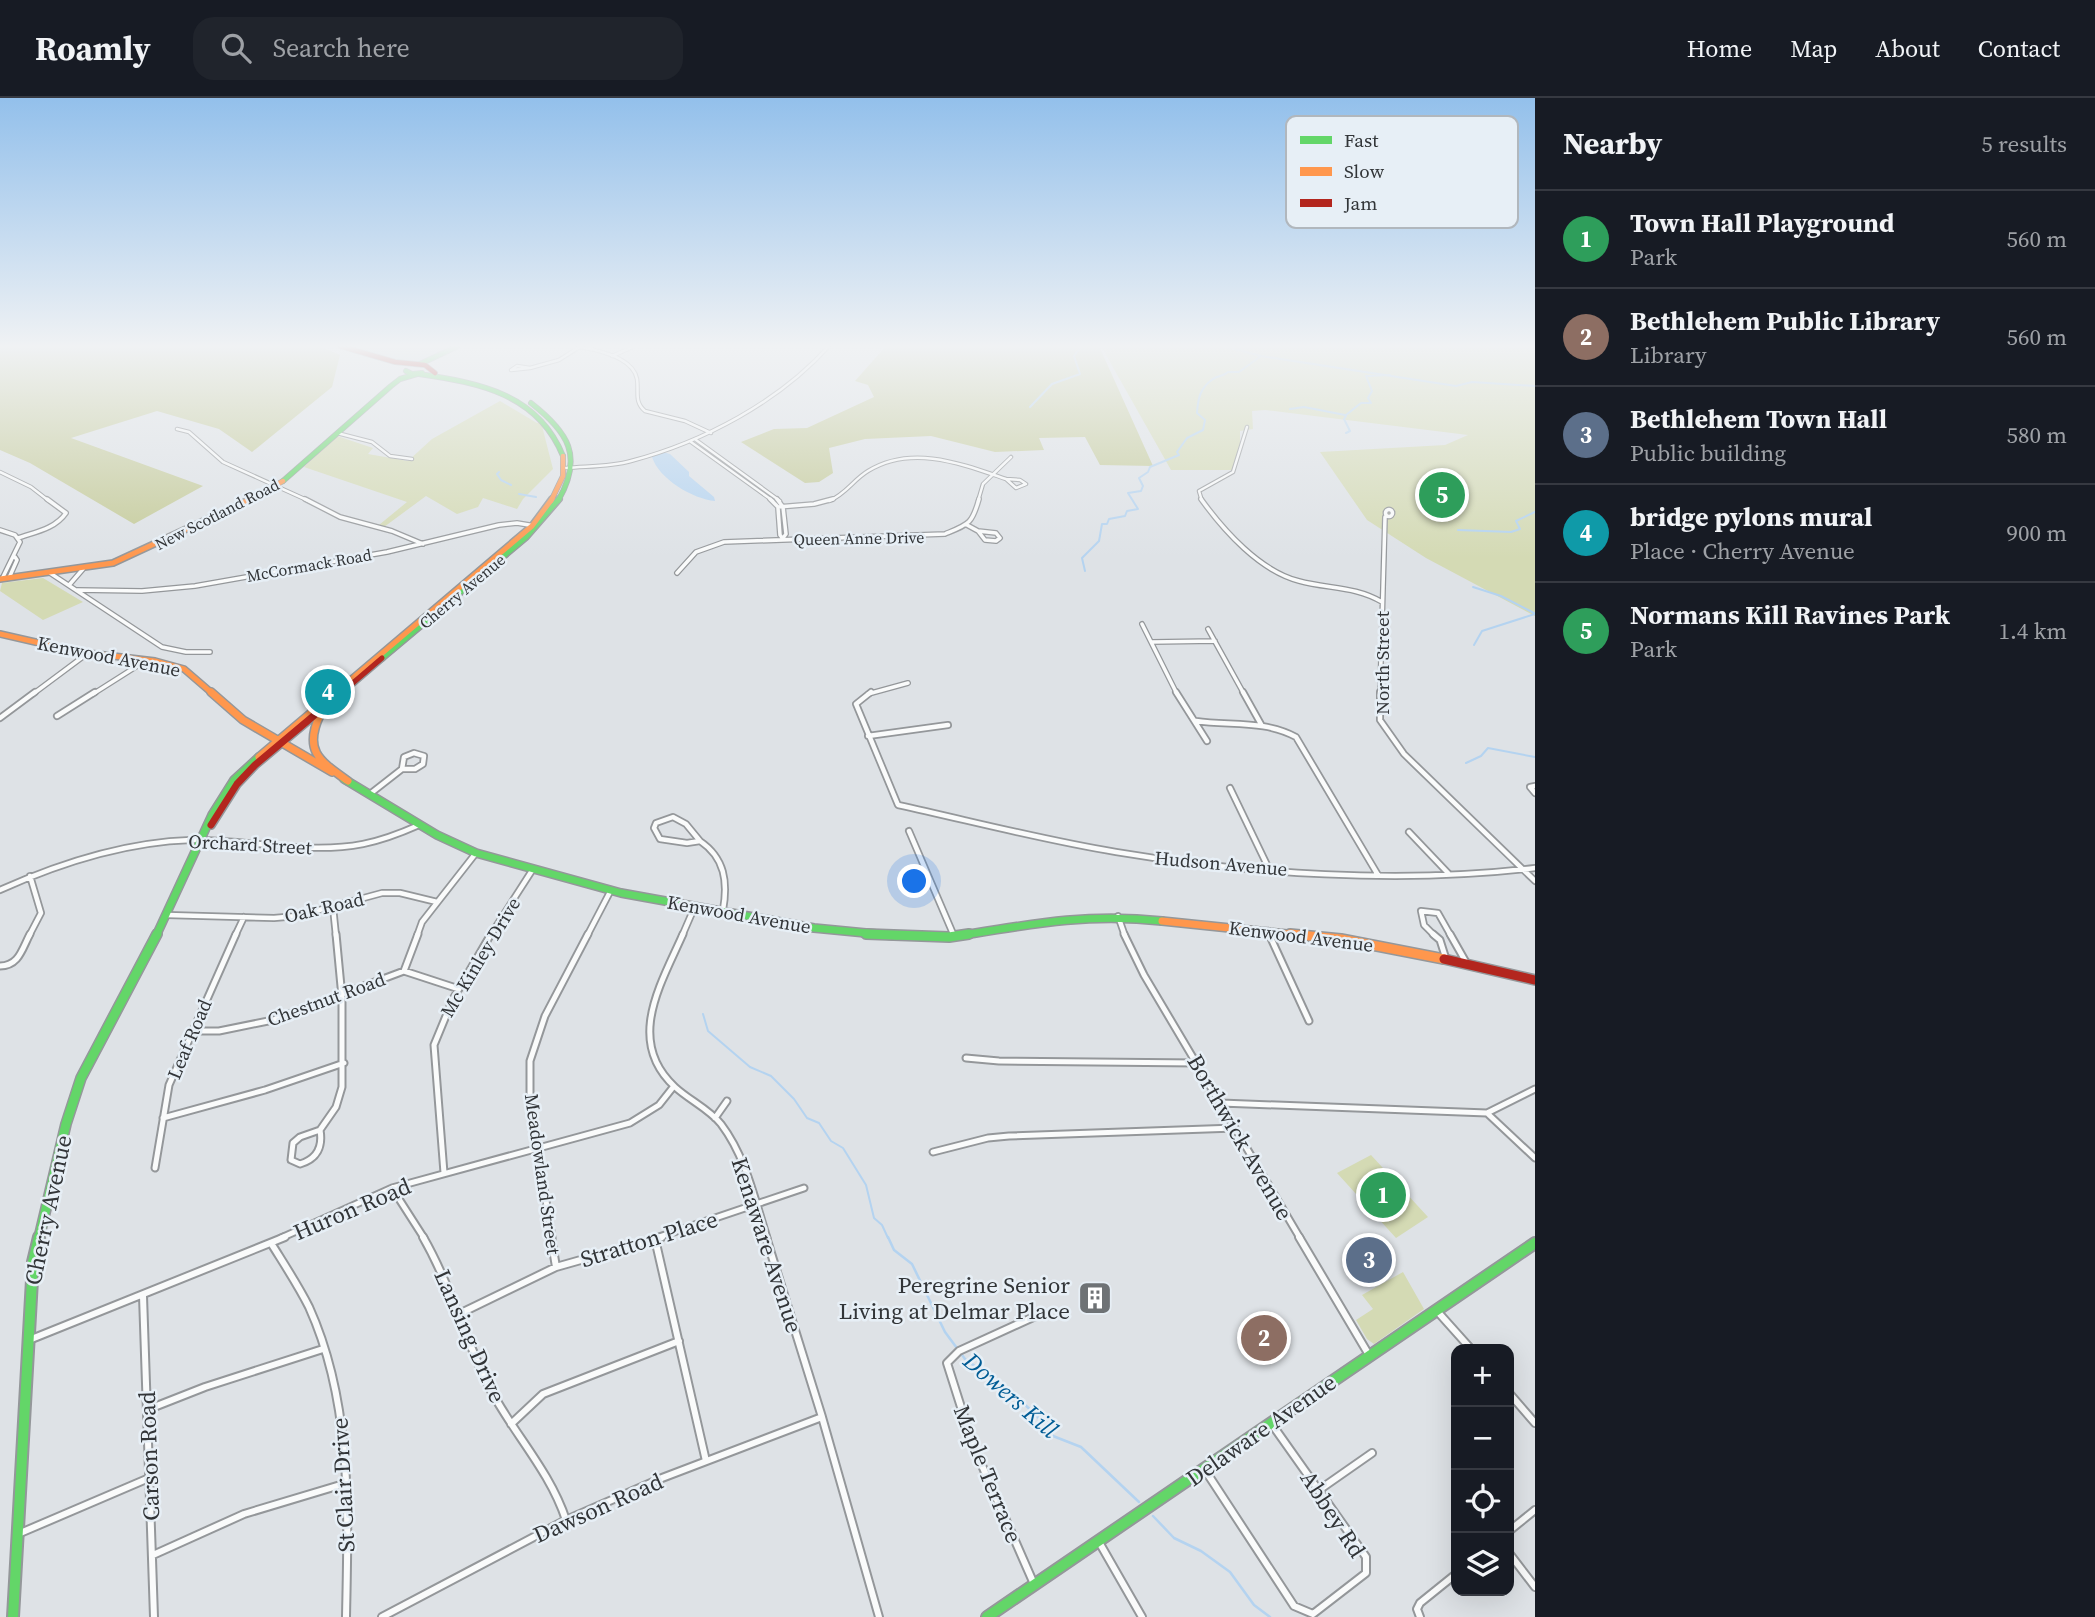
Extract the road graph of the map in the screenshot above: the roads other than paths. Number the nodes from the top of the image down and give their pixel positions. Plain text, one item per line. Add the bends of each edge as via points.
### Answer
1 (355, 417) edge
2 (542, 417) edge
3 (549, 417) edge
4 (664, 417) edge
5 (737, 417) edge
6 (1247, 427) dead end
7 (177, 429) dead end
8 (336, 433) junction
9 (712, 433) junction
10 (694, 441) junction
11 (1011, 457) dead end
12 (412, 459) dead end
13 (568, 468) junction
14 (0, 472) edge
15 (991, 474) junction
16 (745, 478) junction
17 (1006, 479) junction
18 (279, 485) junction
19 (778, 507) junction
20 (783, 507) junction
21 (1385, 517) dead end
22 (967, 525) junction
23 (535, 526) junction
24 (0, 530) edge
25 (978, 531) junction
26 (18, 538) junction
27 (783, 539) junction
28 (423, 544) junction
29 (15, 557) junction
30 (83, 569) junction
31 (50, 573) junction
32 (677, 573) dead end
33 (4, 579) edge
34 (70, 584) junction
35 (77, 590) junction
36 (1382, 602) junction
37 (1142, 624) dead end
38 (1208, 629) dead end
39 (0, 635) edge
40 (1215, 641) junction
41 (1152, 642) junction
42 (209, 652) dead end
43 (88, 653) junction
44 (145, 661) junction
45 (908, 683) dead end
46 (324, 704) junction
47 (57, 716) dead end
48 (0, 718) edge
49 (1196, 721) junction
50 (948, 724) dead end
51 (1263, 727) junction
52 (868, 736) junction
53 (1207, 741) dead end
54 (278, 742) junction
55 (402, 769) junction
56 (348, 780) junction
57 (1535, 786) edge
58 (1230, 788) dead end
59 (1535, 793) edge
60 (370, 794) junction
61 (420, 824) junction
62 (909, 831) dead end
63 (1409, 832) dead end
64 (203, 838) junction
65 (700, 841) junction
66 (476, 853) junction
67 (1535, 868) edge
68 (533, 869) junction
69 (1269, 869) junction
70 (1525, 870) junction
71 (1449, 874) junction
72 (1377, 875) junction
73 (30, 876) junction
74 (1535, 881) edge
75 (0, 890) edge
76 (611, 890) junction
77 (437, 902) junction
78 (695, 905) junction
79 (333, 907) junction
80 (723, 910) junction
81 (167, 915) junction
82 (1118, 916) junction
83 (244, 917) junction
84 (1268, 930) junction
85 (954, 936) junction
86 (1446, 959) junction
87 (1467, 964) junction
88 (0, 966) edge
89 (404, 971) junction
90 (1535, 980) edge
91 (459, 989) junction
92 (342, 997) junction
93 (1309, 1021) dead end
94 (191, 1031) junction
95 (966, 1058) dead end
96 (344, 1063) junction
97 (1198, 1063) junction
98 (674, 1086) junction
99 (1535, 1089) edge
100 (727, 1101) dead end
101 (1221, 1103) junction
102 (1487, 1113) junction
103 (163, 1118) junction
104 (715, 1118) junction
105 (1235, 1128) junction
106 (320, 1130) junction
107 (539, 1146) junction
108 (933, 1152) dead end
109 (1535, 1158) edge
110 (155, 1168) dead end
111 (444, 1173) junction
112 (392, 1188) junction
113 (804, 1188) dead end
114 (756, 1205) junction
115 (655, 1239) junction
116 (271, 1242) junction
117 (1535, 1243) edge
118 (556, 1267) junction
119 (143, 1296) junction
120 (1437, 1310) junction
121 (460, 1314) junction
122 (1040, 1314) dead end
123 (27, 1341) junction
124 (678, 1341) junction
125 (1467, 1344) edge
126 (323, 1349) junction
127 (1369, 1355) junction
128 (1514, 1399) edge
129 (149, 1409) junction
130 (822, 1417) junction
131 (1272, 1423) junction
132 (1535, 1423) edge
133 (511, 1424) junction
134 (1372, 1452) dead end
135 (706, 1461) junction
136 (1204, 1469) junction
137 (149, 1478) junction
138 (347, 1483) junction
139 (1319, 1490) junction
140 (1535, 1510) edge
141 (566, 1520) junction
142 (1514, 1527) edge
143 (18, 1535) junction
144 (1099, 1542) junction
145 (153, 1555) junction
146 (1514, 1560) edge
147 (1451, 1578) edge
148 (1034, 1584) junction
149 (1535, 1587) edge
150 (1420, 1616) edge
151 (13, 1617) edge
152 (154, 1617) edge
153 (346, 1617) edge
154 (382, 1617) edge
155 (879, 1617) edge
156 (988, 1617) edge
157 (1142, 1617) edge

1 - 8 main road, New Scotland Road
2 - 13 main road via 559,436
3 - 13 main road via 567,439
4 - 9 street via 688,421
5 - 9 street
6 - 36 street via 1233,472 1199,491 1203,503 1238,543 1281,574 1309,583 1354,588
7 - 18 street via 188,432 223,463
8 - 12 street via 372,442 390,456
8 - 18 main road, New Scotland Road
9 - 10 street
10 - 13 street via 616,465
10 - 16 street
11 - 15 street
13 - 23 main road, Cherry Avenue via 561,499
14 - 26 street via 31,487 66,513 57,523
15 - 17 street
15 - 20 street via 946,459 907,457 871,469 839,497
15 - 22 street
16 - 19 street
16 - 20 street
17 - 17 street via 1022,480 1026,484 1016,488
18 - 28 street via 341,517
18 - 30 main road, New Scotland Road via 137,554
19 - 20 street
19 - 27 street, Queen Anne Drive
20 - 27 street, Queen Anne Drive
21 - 36 street, North Street
22 - 25 street
22 - 27 street, Queen Anne Drive via 927,537
23 - 28 street, McCormack Road via 495,526
23 - 46 main road, Cherry Avenue
24 - 26 street
25 - 25 street via 996,533 1000,538 985,540
26 - 29 street
27 - 32 street, Queen Anne Drive via 711,544 688,556
28 - 35 street, McCormack Road via 195,586
29 - 33 street
29 - 33 street
30 - 31 main road, New Scotland Road
30 - 34 street
31 - 33 main road, New Scotland Road
31 - 34 street
34 - 35 street
35 - 42 street via 162,647
36 - 70 street, North Street via 1379,712 1383,726 1404,754
37 - 41 street
38 - 40 street
39 - 43 main road, Kenwood Avenue
40 - 41 street
40 - 51 street
41 - 49 street via 1182,704
43 - 44 main road, Kenwood Avenue
43 - 48 street
44 - 47 street
44 - 54 main road, Kenwood Avenue via 189,671 222,705
45 - 52 street via 858,699 857,709
46 - 54 main road, Cherry Avenue
46 - 56 main road via 311,729 311,746 321,761
49 - 51 street
49 - 53 street
50 - 52 street
51 - 72 street via 1289,732 1299,740
52 - 69 street, Hudson Avenue via 898,805 1116,852
54 - 56 main road, Kenwood Avenue
54 - 64 main road, Cherry Avenue via 237,784
55 - 55 street via 417,768 424,756 406,756
55 - 60 street
56 - 60 main road, Kenwood Avenue
57 - 59 street via 1531,787
58 - 69 street
60 - 61 main road, Kenwood Avenue
61 - 64 street, Orchard Street via 379,841 322,848
61 - 66 main road, Kenwood Avenue
62 - 85 street
63 - 71 street
64 - 73 street, Orchard Street via 87,857
64 - 81 main road, Cherry Avenue
65 - 65 street via 680,820 665,819 654,828 660,839
65 - 80 street via 714,851 726,878
66 - 68 main road, Kenwood Avenue
66 - 77 street
67 - 70 street, Hudson Avenue
68 - 76 main road, Kenwood Avenue
68 - 91 street, Mc Kinley Drive
69 - 72 street, Hudson Avenue
70 - 71 street, Hudson Avenue
70 - 74 street, North Street
71 - 72 street, Hudson Avenue
73 - 75 street, Orchard Street
73 - 88 street via 41,913 14,964
76 - 78 main road, Kenwood Avenue
76 - 107 street, Meadowland Street via 534,1042 530,1091
77 - 79 street, Oak Road via 400,892
77 - 89 street via 418,930
78 - 80 main road, Kenwood Avenue
78 - 98 street, Kenaware Avenue via 650,1010 651,1048 660,1070
79 - 83 street, Oak Road via 297,916
79 - 92 street
80 - 85 main road, Kenwood Avenue via 876,935
81 - 83 street, Oak Road
81 - 123 main road, Cherry Avenue via 73,1099 33,1262
82 - 84 main road, Kenwood Avenue
82 - 85 main road, Kenwood Avenue via 1069,918
82 - 97 street, Borthwick Avenue via 1131,953
83 - 94 street, Leaf Road
84 - 86 main road, Kenwood Avenue
84 - 93 street
86 - 87 main road, Kenwood Avenue
86 - 87 street via 1440,940 1424,925 1420,911 1439,915
87 - 90 main road, Kenwood Avenue
89 - 91 street, Chestnut Road
89 - 92 street, Chestnut Road
91 - 111 street, Mc Kinley Drive via 434,1045
92 - 94 street, Chestnut Road via 245,1028
92 - 96 street
94 - 103 street, Leaf Road via 169,1085
95 - 97 street
96 - 103 street
96 - 106 street via 340,1098
97 - 101 street, Borthwick Avenue
98 - 104 street, Kenaware Avenue
98 - 107 street, Huron Road via 659,1105 630,1123
99 - 102 street
100 - 104 street
101 - 102 street
101 - 105 street, Borthwick Avenue
102 - 109 street
103 - 110 street, Leaf Road
104 - 114 street, Kenaware Avenue via 745,1168
105 - 108 street via 1009,1136
105 - 127 street, Borthwick Avenue
106 - 106 street via 293,1143 289,1155 294,1163 305,1164 316,1157 321,1149
107 - 111 street, Huron Road
107 - 118 street, Meadowland Street
111 - 112 street, Huron Road
112 - 116 street, Huron Road
112 - 121 street, Lansing Drive via 427,1244
113 - 114 street, Stratton Place
114 - 115 street, Stratton Place
114 - 130 street, Kenaware Avenue
115 - 118 street, Stratton Place
115 - 124 street
116 - 119 street, Huron Road
116 - 126 street, St Clair Drive via 313,1316
117 - 120 main road, Delaware Avenue
118 - 121 street, Stratton Place
119 - 123 street, Huron Road
119 - 129 street, Carson Road
120 - 125 street
120 - 127 main road, Delaware Avenue
121 - 133 street, Lansing Drive via 489,1386
122 - 148 street, Maple Terrace via 959,1351 947,1363 973,1445
123 - 143 main road, Cherry Avenue
124 - 133 street via 543,1394
124 - 135 street
126 - 129 street
126 - 138 street, St Clair Drive via 344,1428
127 - 131 main road, Delaware Avenue
128 - 132 street
129 - 137 street, Carson Road
130 - 135 street, Dawson Road
130 - 155 street, Kenaware Avenue
131 - 136 main road, Delaware Avenue
131 - 139 street, Abbey Rd
133 - 141 street, Lansing Drive via 551,1481
134 - 139 street
135 - 141 street, Dawson Road
136 - 139 street, Abbey Rd via 1294,1606 1313,1614 1366,1573 1366,1557
136 - 144 main road, Delaware Avenue
137 - 143 street
137 - 145 street, Carson Road
138 - 145 street via 244,1514
138 - 153 street, St Clair Drive
140 - 142 street
141 - 154 street, Dawson Road
143 - 151 main road, Cherry Avenue
144 - 148 main road, Delaware Avenue
144 - 157 street
145 - 152 street, Carson Road
146 - 149 street
147 - 150 street via 1420,1604
148 - 156 main road, Delaware Avenue

